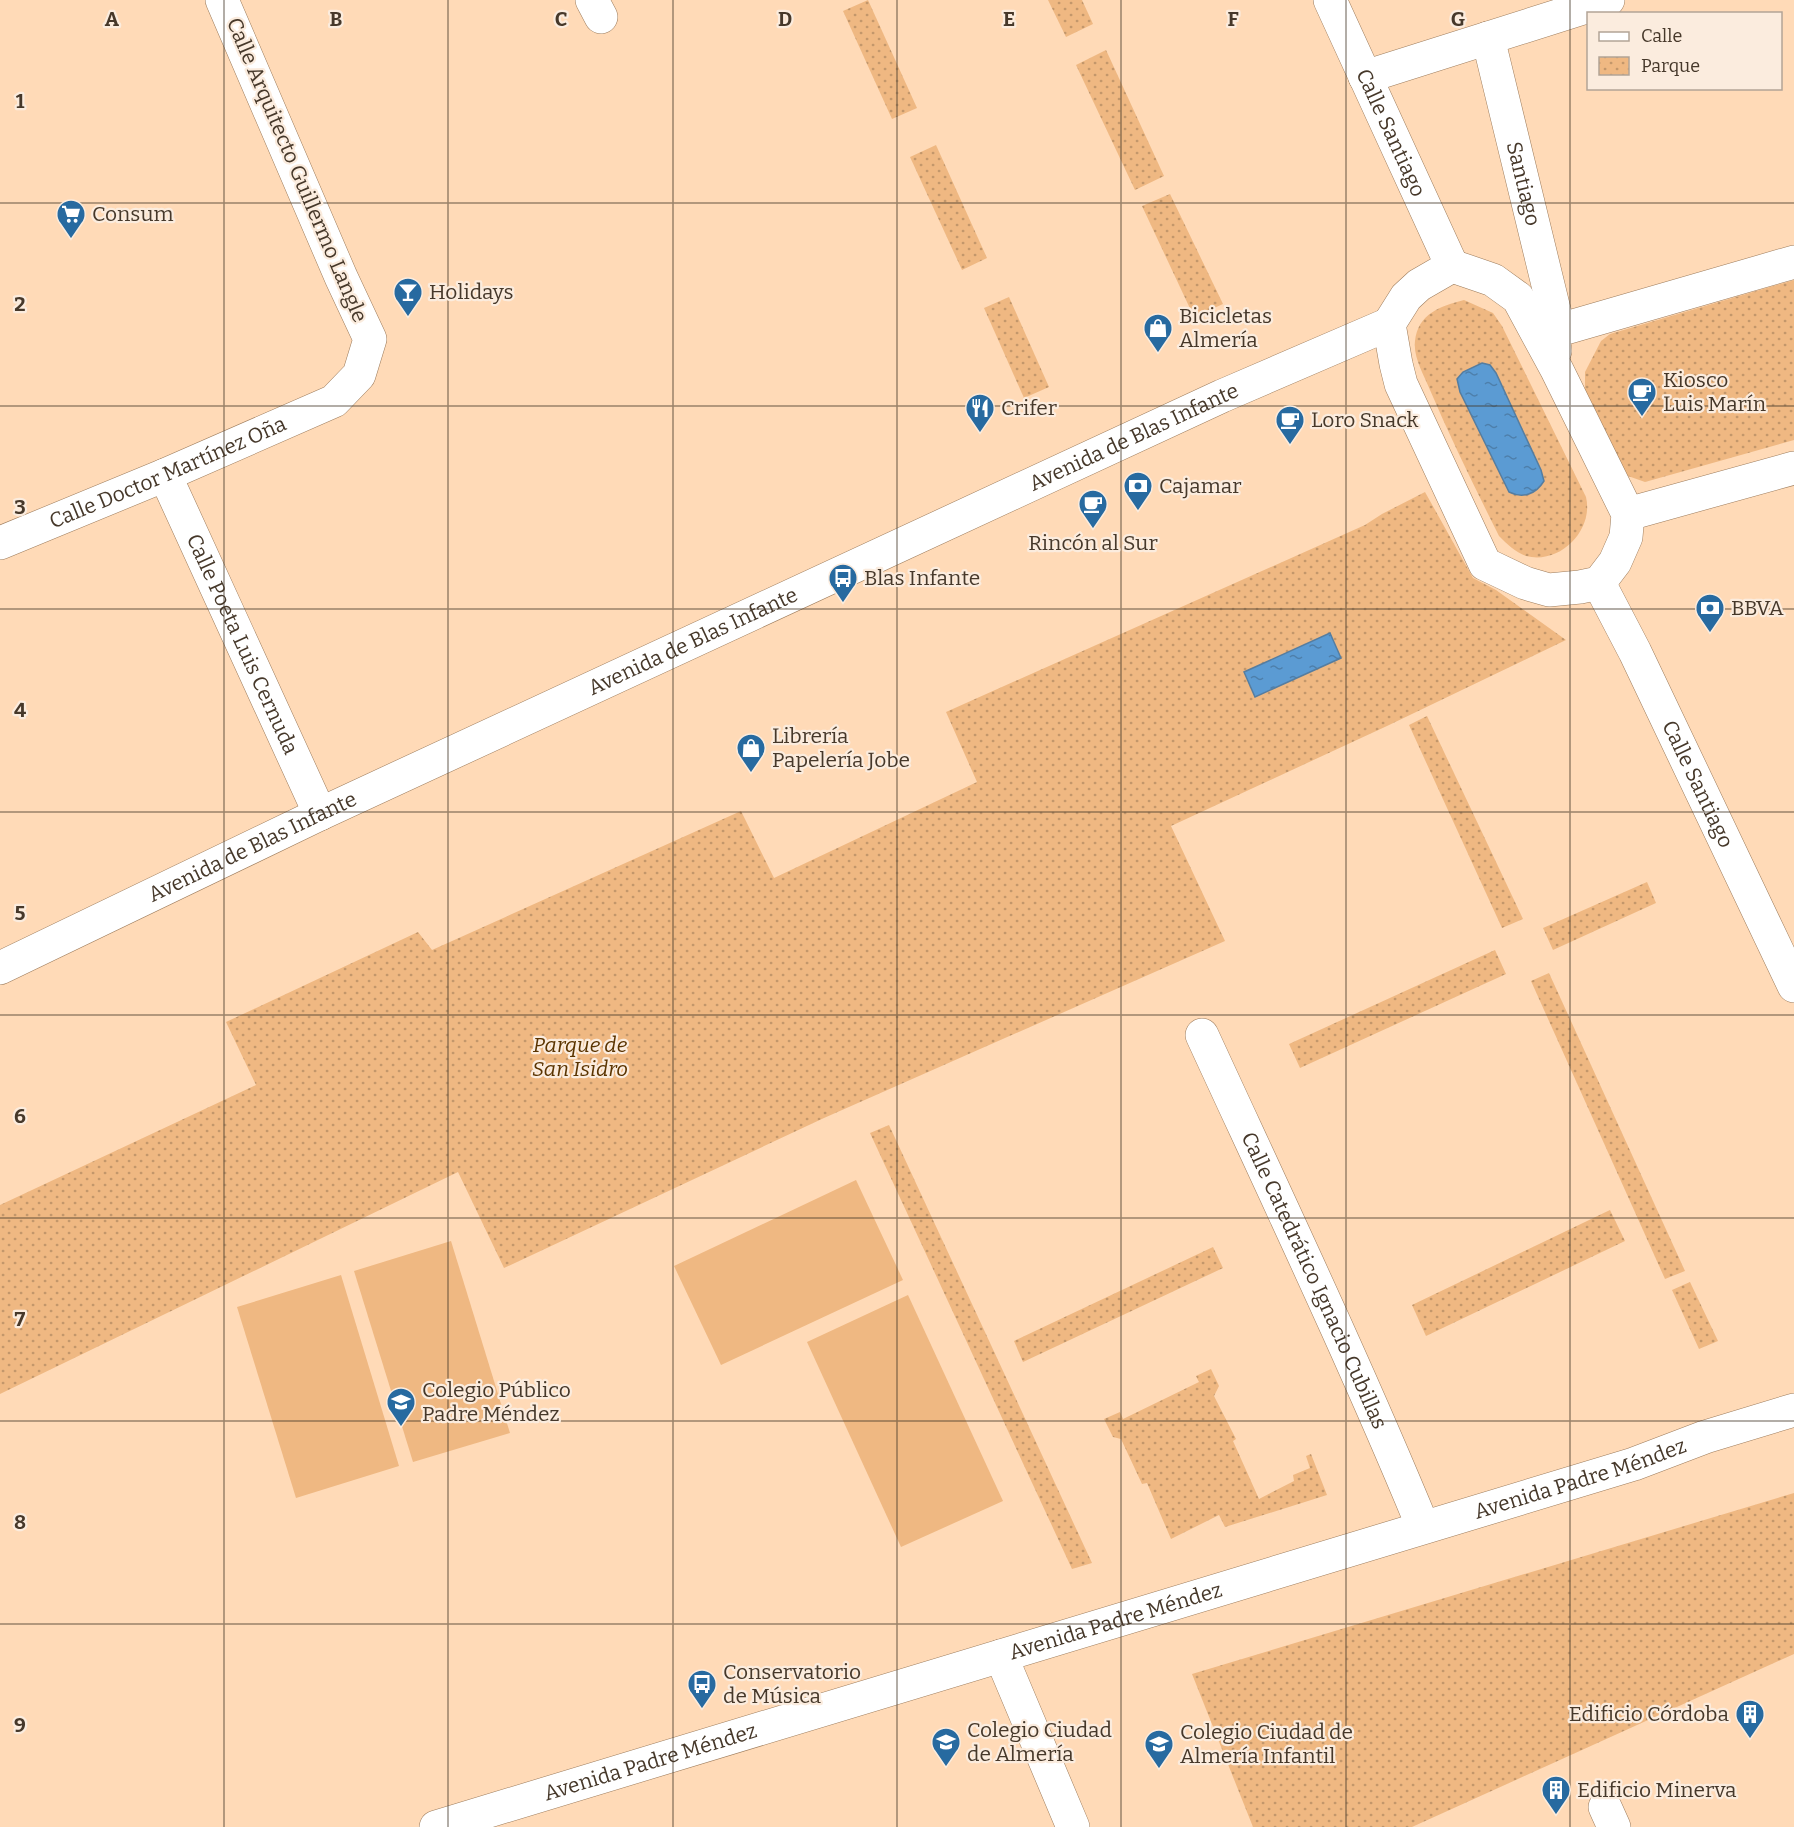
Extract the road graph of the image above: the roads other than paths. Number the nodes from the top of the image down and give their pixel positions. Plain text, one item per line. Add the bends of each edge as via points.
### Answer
1 (222, 0) edge
2 (1330, 0) edge
3 (1608, 0) edge
4 (1488, 38) junction
5 (1365, 77) junction
6 (1794, 262) edge
7 (1452, 266) junction
8 (1389, 324) junction
9 (1559, 330) junction
10 (1557, 370) junction
11 (334, 401) joint
12 (1794, 468) edge
13 (165, 475) junction
14 (1628, 514) junction
15 (0, 543) edge
16 (1599, 583) junction
17 (320, 814) junction
18 (0, 968) edge
19 (1794, 986) edge
20 (1202, 1035) dead end
21 (1794, 1410) edge
22 (1423, 1527) junction
23 (1000, 1656) junction
24 (436, 1827) edge
25 (1073, 1827) edge

1 - 11 street, Calle Arquitecto Guillermo Langle via 370,339 359,375
2 - 5 street, Calle Santiago
3 - 4 street
4 - 5 street
4 - 9 street, Santiago
5 - 7 street, Calle Santiago
6 - 9 street
7 - 8 street via 1419,285
7 - 10 street via 1493,280 1518,298
8 - 16 street via 1401,384 1485,564 1524,584 1549,590
8 - 17 street, Avenida de Blas Infante via 1222,396
9 - 10 street, Santiago via 1554,340
10 - 14 street
11 - 13 street, Calle Doctor Martínez Oña
12 - 14 street
13 - 15 street, Calle Doctor Martínez Oña
13 - 17 street, Calle Poeta Luis Cernuda
14 - 16 street via 1626,537
16 - 19 street, Calle Santiago
17 - 18 street, Avenida de Blas Infante
20 - 22 street, Calle Catedrático Ignacio Cubillas
21 - 22 street, Avenida Padre Méndez via 1634,1464
22 - 23 street, Avenida Padre Méndez
23 - 24 street, Avenida Padre Méndez
23 - 25 street

